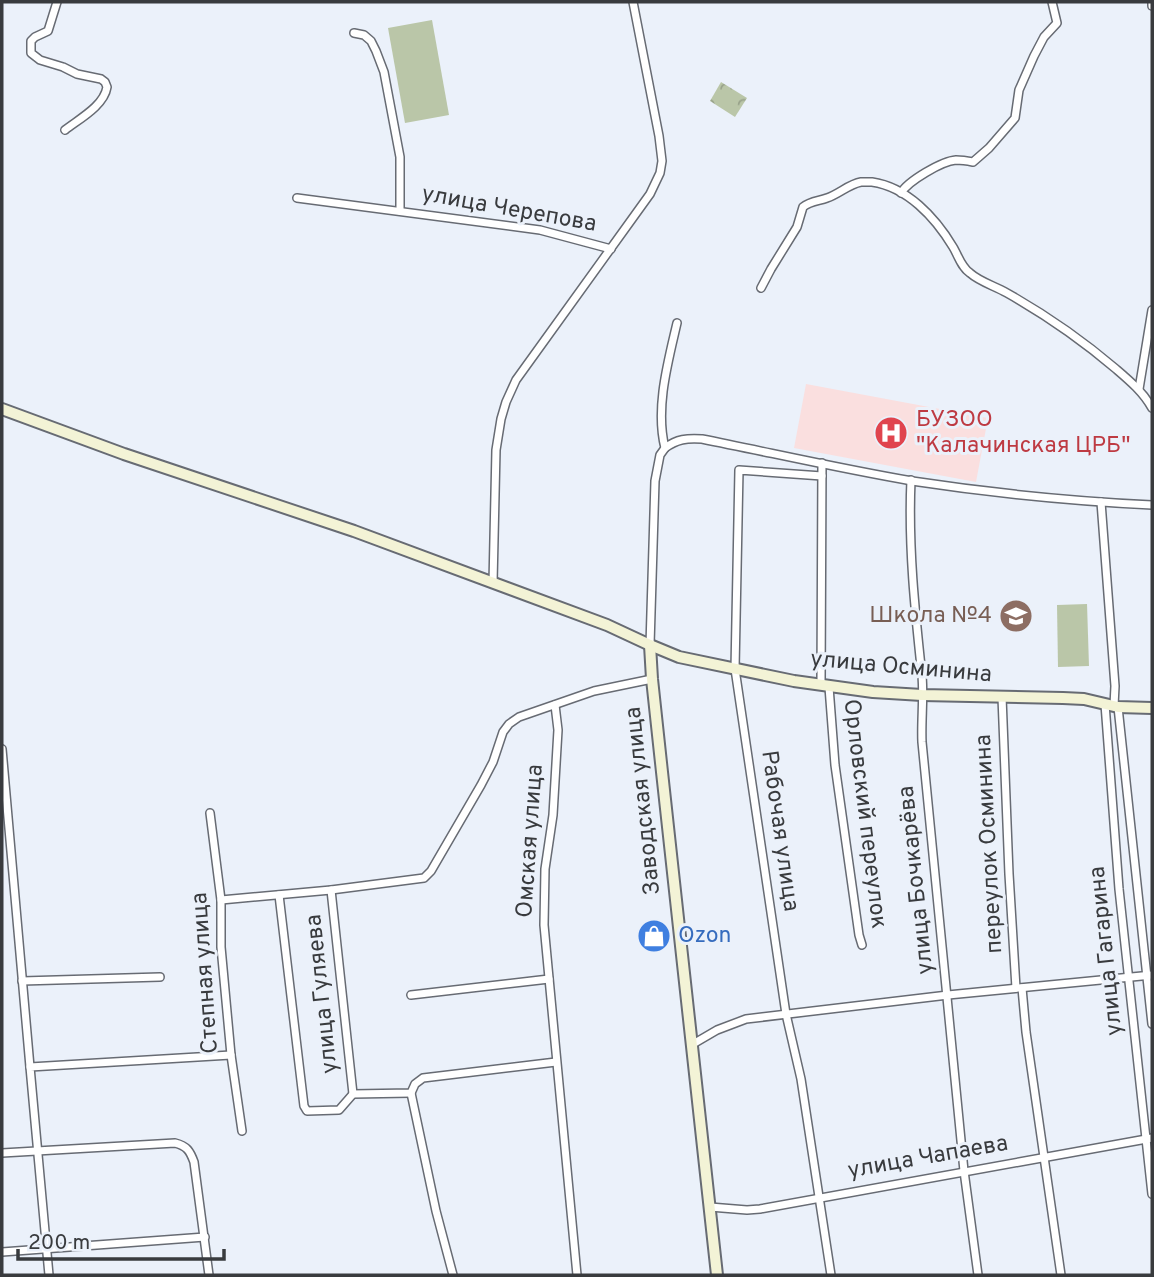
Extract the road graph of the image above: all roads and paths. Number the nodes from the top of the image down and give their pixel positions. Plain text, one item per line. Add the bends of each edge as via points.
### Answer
1 (57, 2) edge
2 (633, 2) edge
3 (1052, 2) edge
4 (354, 33) dead end
5 (65, 130) dead end
6 (901, 193) junction
7 (297, 198) dead end
8 (401, 211) junction
9 (611, 248) junction
10 (761, 288) dead end
11 (1152, 310) edge
12 (677, 323) dead end
13 (1139, 389) junction
14 (1152, 408) edge
15 (2, 409) edge
16 (665, 448) junction
17 (822, 463) junction
18 (822, 476) junction
19 (911, 480) junction
20 (1101, 502) junction
21 (1152, 505) edge
22 (493, 583) junction
23 (650, 645) junction
24 (736, 668) junction
25 (652, 679) junction
26 (825, 686) junction
27 (922, 695) junction
28 (1002, 697) junction
29 (555, 705) junction
30 (1112, 705) junction
31 (1152, 708) edge
32 (2, 750) edge
33 (210, 813) dead end
34 (331, 890) junction
35 (279, 895) junction
36 (221, 900) junction
37 (862, 945) dead end
38 (1149, 975) edge
39 (160, 977) dead end
40 (1129, 977) junction
41 (550, 979) junction
42 (22, 981) junction
43 (1019, 988) junction
44 (411, 995) dead end
45 (948, 995) junction
46 (786, 1014) junction
47 (1152, 1024) edge
48 (693, 1044) junction
49 (231, 1055) junction
50 (556, 1062) junction
51 (30, 1067) junction
52 (411, 1093) junction
53 (353, 1094) junction
54 (242, 1131) dead end
55 (1149, 1138) edge
56 (37, 1152) junction
57 (2, 1153) edge
58 (1045, 1157) junction
59 (964, 1171) junction
60 (1152, 1194) edge
61 (819, 1197) junction
62 (710, 1207) junction
63 (205, 1237) junction
64 (47, 1249) junction
65 (2, 1252) edge
66 (49, 1275) edge
67 (209, 1275) edge
68 (453, 1275) edge
69 (577, 1275) edge
70 (717, 1275) edge
71 (831, 1275) edge
72 (978, 1275) edge
73 (1062, 1275) edge

1 - 5 street via 48,31 31,41 31,53 77,74 101,79 107,87 96,106
2 - 9 street, улица Черепова via 662,161 650,194
3 - 6 street via 1057,23 1034,56 1019,90 1015,118 973,162 953,160
4 - 8 street, улица Черепова via 371,41 384,72 400,157
6 - 10 street via 860,182 806,204
6 - 13 street via 925,212 970,274 1047,317
7 - 8 street, улица Черепова
8 - 9 street, улица Черепова via 540,230
9 - 22 street, улица Черепова via 516,380 506,402 496,450
11 - 13 street
12 - 16 street, Заводская улица via 664,389 661,424
13 - 14 street
15 - 22 street, улица Осминина
16 - 17 street via 687,438 702,439
16 - 23 street, Заводская улица via 655,481
17 - 18 street, Орловский переулок
17 - 19 street
18 - 24 street, Рабочая улица via 739,470
18 - 26 street, Орловский переулок
19 - 20 street
19 - 27 street, улица Бочкарёва
20 - 21 street
20 - 30 street, улица Гагарина via 1115,685
22 - 23 street, улица Осминина
23 - 24 street, улица Осминина via 679,657
23 - 25 street, Заводская улица
24 - 26 street, улица Осминина
24 - 46 street, Рабочая улица
25 - 29 street
25 - 48 street, Заводская улица
26 - 27 street, улица Осминина
26 - 37 street, Орловский переулок
27 - 28 street, улица Осминина
27 - 45 street, улица Бочкарёва via 922,742
28 - 30 street, улица Осминина via 1083,699
28 - 43 street, переулок Осминина
29 - 34 street via 509,724 481,785 424,878
29 - 41 street, Омская улица via 553,815 543,897
30 - 31 street, улица Осминина
30 - 38 street, улица Гагарина
30 - 40 street, улица Гагарина via 1118,876
32 - 42 street
33 - 36 street, Степная улица
34 - 35 street
34 - 53 street, улица Гуляева
35 - 36 street
35 - 53 street via 304,1106 312,1112 339,1110
36 - 49 street, Степная улица
38 - 40 street
38 - 47 street, улица Гагарина
39 - 42 street
40 - 43 street
40 - 55 street, улица Гагарина
41 - 44 street
41 - 50 street, Омская улица
42 - 51 street
43 - 45 street
43 - 58 street, переулок Осминина
45 - 46 street
45 - 59 street, улица Бочкарёва
46 - 48 street via 746,1019
46 - 61 street, Рабочая улица
48 - 62 street, Заводская улица
49 - 51 street
49 - 54 street, Степная улица
50 - 52 street via 423,1078
50 - 69 street, Омская улица
51 - 56 street
52 - 53 street
52 - 68 street
55 - 58 street, улица Чапаева
55 - 60 street, улица Гагарина
56 - 57 street
56 - 63 street via 185,1146 194,1162
56 - 64 street
58 - 59 street, улица Чапаева
58 - 73 street, переулок Осминина
59 - 61 street, улица Чапаева
59 - 72 street, улица Бочкарёва
61 - 62 street, улица Чапаева via 760,1209
61 - 71 street, Рабочая улица
62 - 70 street, Заводская улица
63 - 64 street
63 - 67 street
64 - 65 street
64 - 66 street

